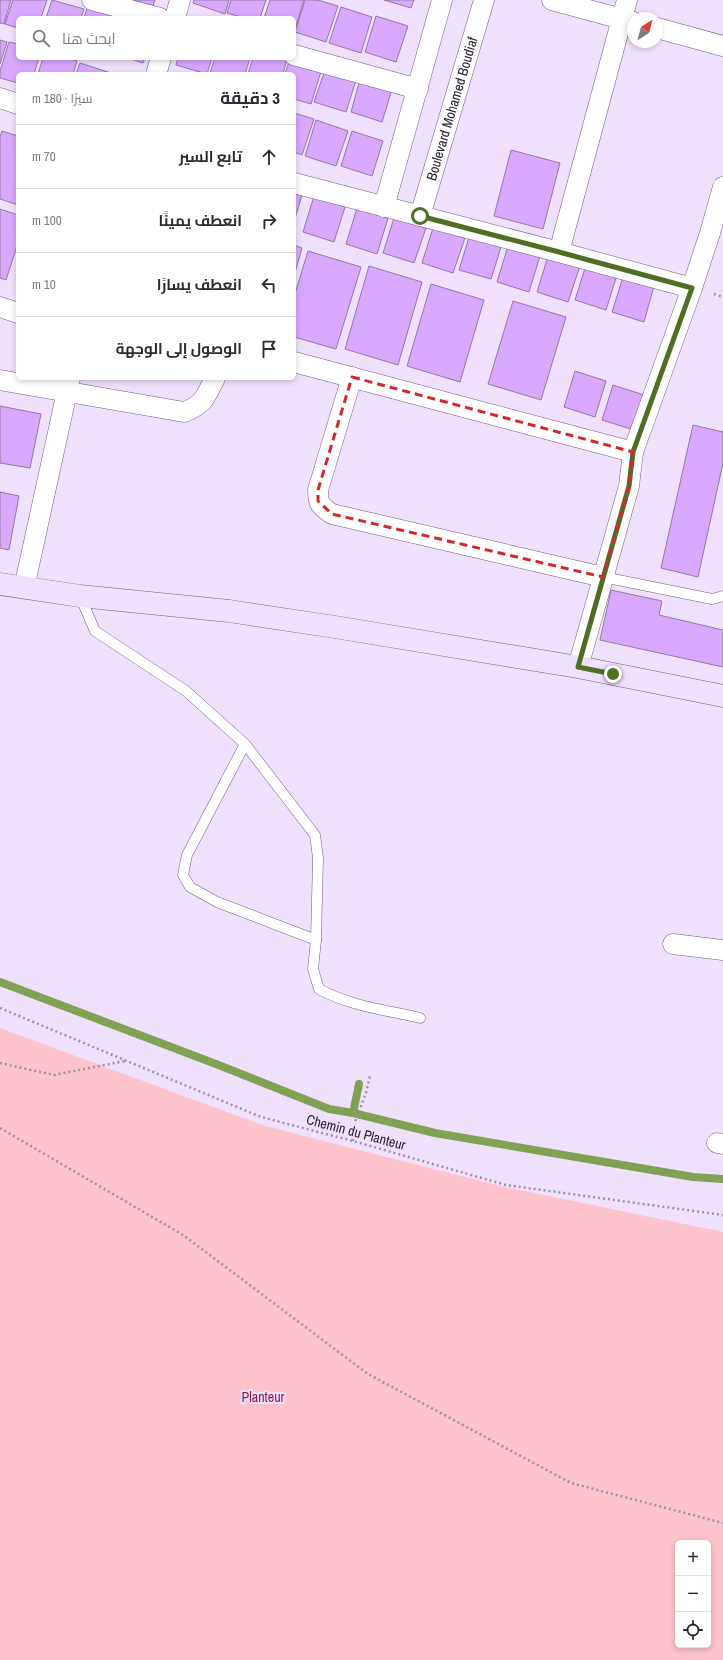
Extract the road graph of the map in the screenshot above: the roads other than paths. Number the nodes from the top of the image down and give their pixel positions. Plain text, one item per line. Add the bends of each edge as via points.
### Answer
1 (92, 0) edge
2 (180, 0) edge
3 (442, 0) edge
4 (484, 0) edge
5 (552, 0) edge
6 (627, 0) edge
7 (627, 12) edge
8 (152, 16) edge
9 (176, 16) edge
10 (627, 20) edge
11 (663, 30) edge
12 (723, 46) edge
13 (296, 56) edge
14 (160, 60) edge
15 (157, 72) edge
16 (418, 89) junction
17 (0, 98) edge
18 (16, 103) edge
19 (296, 184) edge
20 (723, 187) edge
21 (384, 207) junction
22 (420, 216) junction
23 (717, 235) edge
24 (559, 252) junction
25 (692, 288) junction
26 (0, 307) edge
27 (16, 312) edge
28 (296, 363) edge
29 (352, 377) junction
30 (0, 380) edge
31 (214, 380) edge
32 (68, 385) edge
33 (633, 452) junction
34 (603, 577) junction
35 (0, 584) edge
36 (24, 588) junction
37 (80, 596) junction
38 (723, 596) edge
39 (578, 667) junction
40 (723, 696) edge
41 (245, 744) junction
42 (316, 940) junction
43 (673, 944) dead end
44 (723, 950) edge
45 (420, 1018) dead end

1 - 8 street
2 - 9 street
3 - 16 street
4 - 22 street, Boulevard Mohamed Boudiaf
5 - 10 street
6 - 7 street
10 - 24 street
11 - 12 street
13 - 16 street
14 - 15 street
16 - 21 street
17 - 18 street
19 - 21 street
20 - 23 street
21 - 22 street
22 - 24 street
23 - 25 street
24 - 25 street
25 - 33 street
26 - 27 street
28 - 29 street
29 - 33 street
29 - 34 street via 318,490 318,501 324,508 332,514
30 - 32 street
31 - 32 street via 202,402 184,412
32 - 36 street
33 - 34 street via 629,486
34 - 38 lane via 712,599
34 - 39 street
35 - 36 street
36 - 37 street
37 - 39 street via 229,611
37 - 41 lane via 95,631 186,691
39 - 40 street
41 - 42 lane via 315,835 318,858
41 - 42 lane via 188,855 183,875 190,887 217,902
42 - 45 lane via 313,970 319,989 354,1004
43 - 44 street

